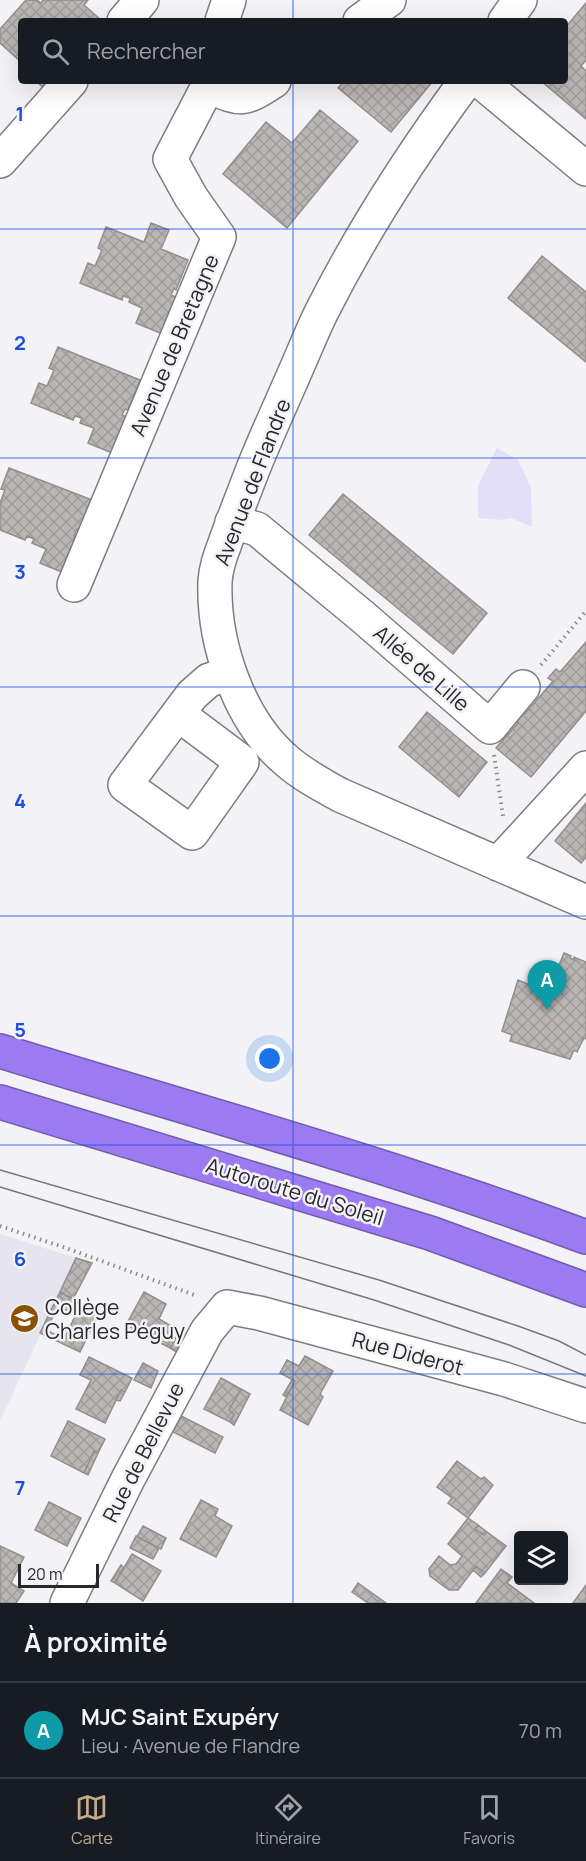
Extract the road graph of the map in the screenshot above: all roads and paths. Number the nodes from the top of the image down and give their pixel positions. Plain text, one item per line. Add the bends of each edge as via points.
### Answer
1 (142, 0) edge
2 (229, 0) edge
3 (389, 0) edge
4 (520, 0) edge
5 (127, 18) edge
6 (223, 18) edge
7 (364, 18) edge
8 (507, 18) edge
9 (68, 84) edge
10 (208, 84) edge
11 (210, 84) edge
12 (268, 84) edge
13 (464, 84) edge
14 (484, 84) edge
15 (0, 161) edge
16 (586, 169) edge
17 (232, 522) junction
18 (74, 585) dead end
19 (586, 611) edge
20 (230, 674) junction
21 (523, 687) joint
22 (178, 714) dead end
23 (489, 727) junction
24 (586, 768) edge
25 (505, 856) junction
26 (586, 902) edge
27 (0, 1051) edge
28 (0, 1102) edge
29 (0, 1226) edge
30 (586, 1237) edge
31 (586, 1290) edge
32 (227, 1307) junction
33 (586, 1406) edge
34 (67, 1603) edge

1 - 5 street
2 - 6 street
3 - 7 street
4 - 8 street
9 - 15 street
10 - 18 street, Avenue de Bretagne via 170,159 219,237
11 - 12 street via 236,98
13 - 17 street, Avenue de Flandre via 409,159 321,312
14 - 16 street
17 - 20 street, Avenue de Flandre via 215,578 219,627
17 - 23 street, Allée de Lille via 257,529
19 - 21 path
20 - 22 street via 209,680
20 - 25 street, Avenue de Flandre via 261,733 312,780 340,795
21 - 23 street, Allée de Lille
23 - 25 path via 507,840
24 - 25 street
25 - 26 street, Avenue de Flandre
27 - 30 highway via 301,1141 489,1201
28 - 31 highway, Autoroute du Soleil via 430,1233
29 - 32 path
32 - 33 street, Rue Diderot via 504,1379
32 - 34 street, Rue de Bellevue via 207,1331

